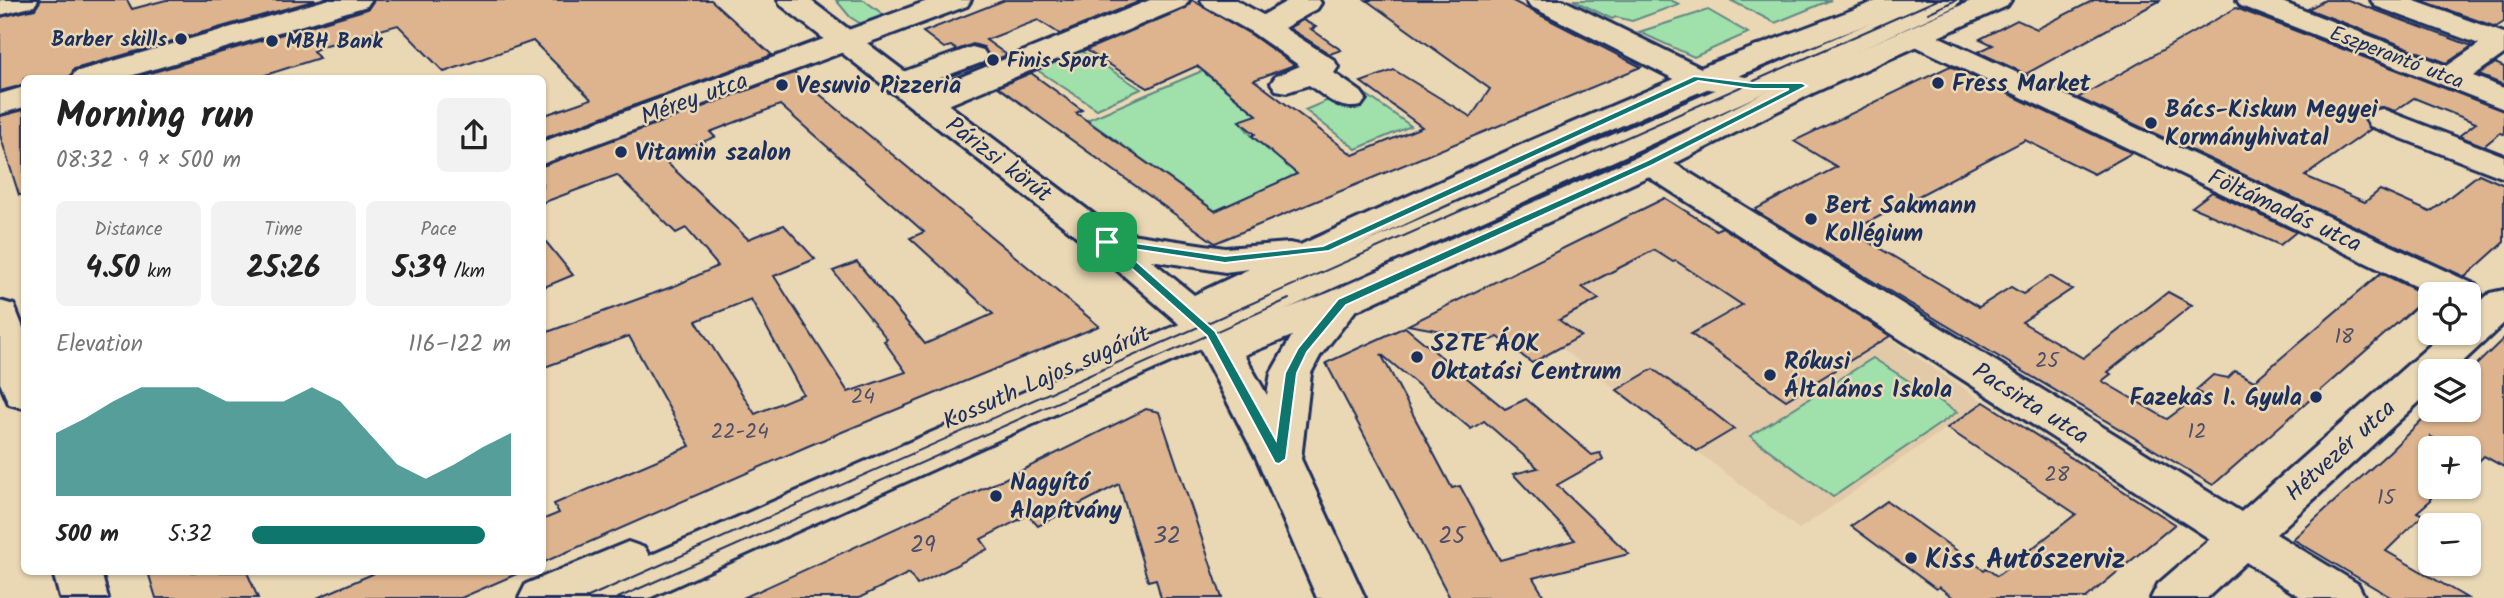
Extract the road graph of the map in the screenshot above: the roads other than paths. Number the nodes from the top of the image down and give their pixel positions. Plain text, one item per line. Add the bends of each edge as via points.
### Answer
1 (24, 0) edge
2 (357, 0) edge
3 (792, 0) edge
4 (957, 0) edge
5 (1118, 0) edge
6 (1175, 0) edge
7 (1215, 0) edge
8 (1304, 0) edge
9 (1540, 0) edge
10 (1906, 0) edge
11 (1947, 0) edge
12 (1997, 0) edge
13 (2251, 0) edge
14 (2385, 0) edge
15 (0, 6) edge
16 (920, 7) edge
17 (1263, 27) junction
18 (1918, 36) junction
19 (1788, 42) junction
20 (1852, 42) junction
21 (846, 43) junction
22 (100, 75) edge
23 (1697, 78) junction
24 (2450, 78) junction
25 (1753, 86) junction
26 (1802, 86) junction
27 (912, 93) junction
28 (21, 98) edge
29 (1350, 99) dead end
30 (2504, 99) edge
31 (0, 104) edge
32 (2382, 119) dead end
33 (546, 153) edge
34 (1650, 163) junction
35 (2504, 168) edge
36 (1107, 242) junction
37 (1325, 249) junction
38 (1342, 302) junction
39 (2487, 303) edge
40 (1206, 330) junction
41 (8, 339) edge
42 (21, 384) edge
43 (1279, 459) junction
44 (2244, 536) junction
45 (78, 575) edge
46 (84, 598) edge
47 (543, 598) edge
48 (601, 598) edge
49 (665, 598) edge
50 (1341, 598) edge
51 (2175, 598) edge
52 (2341, 598) edge

1 - 15 street
2 - 22 street
3 - 21 street, Párizsi körút
4 - 16 street, Mérey utca
5 - 27 street
6 - 27 street
7 - 17 street
8 - 17 street via 1307,3
9 - 23 street
10 - 19 street, Kossuth Lajos sugárút
11 - 20 street
12 - 18 street, Kossuth Lajos sugárút
13 - 24 street, Eszperantó utca
14 - 24 street via 2502,42
16 - 21 street, Mérey utca
17 - 29 street via 1323,67 1300,78
18 - 26 street, Kossuth Lajos sugárút
18 - 39 street, Föltámadás utca
19 - 20 street
19 - 23 street, Kossuth Lajos sugárút
20 - 25 street
21 - 27 street, Párizsi körút
21 - 33 street, Mérey utca
23 - 25 street, Kossuth Lajos sugárút
23 - 37 street, Kossuth Lajos sugárút
24 - 30 street, Eszperantó utca
25 - 26 street, Kossuth Lajos sugárút
25 - 40 street
26 - 34 street, Kossuth Lajos sugárút
27 - 36 street, Párizsi körút
28 - 31 street
32 - 35 street
34 - 38 street, Kossuth Lajos sugárút
34 - 44 street, Pacsirta utca
36 - 37 street via 1225,260
36 - 40 street, Párizsi körút
37 - 40 street, Kossuth Lajos sugárút
38 - 40 street, Kossuth Lajos sugárút
38 - 43 street via 1302,351 1291,373
39 - 44 street, Hétvezér utca
40 - 43 street, Párizsi körút
40 - 47 street, Kossuth Lajos sugárút
40 - 48 street
40 - 49 street, Kossuth Lajos sugárút via 1142,382
41 - 42 street
43 - 50 street, Párizsi körút
44 - 51 street, Hétvezér utca
44 - 52 street, Pacsirta utca
45 - 46 street

